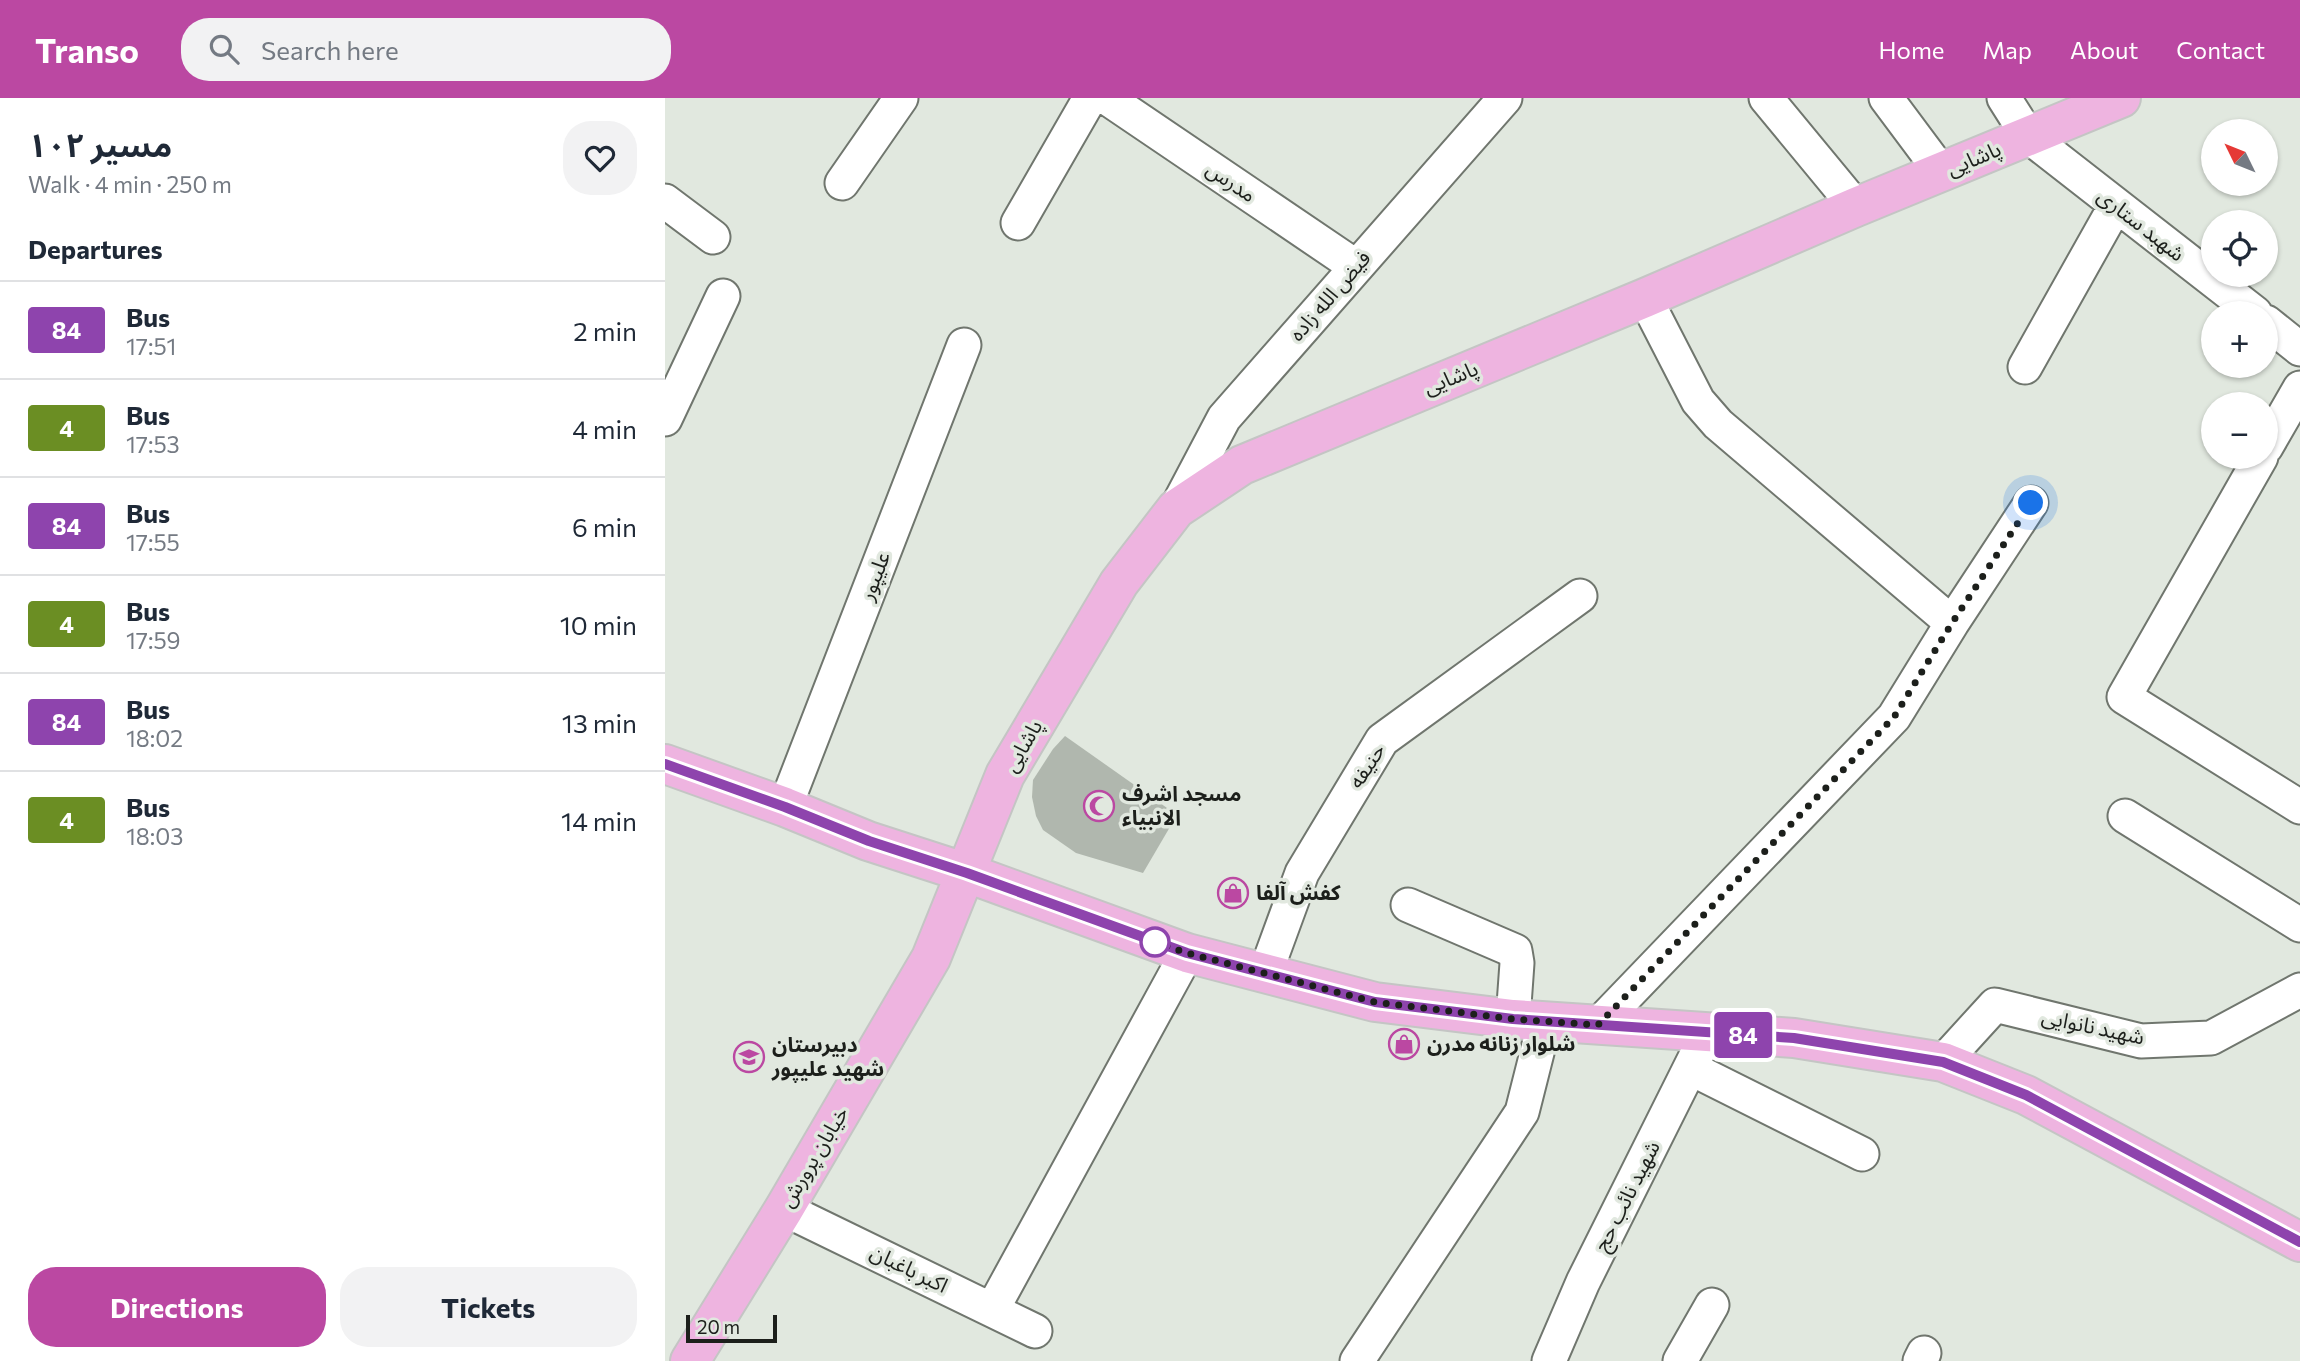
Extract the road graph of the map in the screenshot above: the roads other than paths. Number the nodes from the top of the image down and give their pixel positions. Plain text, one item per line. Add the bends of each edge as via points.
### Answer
1 (901, 98) edge
2 (1090, 98) edge
3 (1107, 98) edge
4 (1505, 98) edge
5 (1766, 98) edge
6 (1887, 98) edge
7 (2004, 98) edge
8 (2121, 98) edge
9 (2028, 136) junction
10 (1943, 173) junction
11 (842, 183) dead end
12 (665, 201) edge
13 (2116, 205) junction
14 (1856, 207) junction
15 (1018, 223) dead end
16 (713, 237) dead end
17 (1355, 266) junction
18 (723, 296) dead end
19 (1645, 298) junction
20 (2240, 301) edge
21 (2278, 332) edge
22 (964, 345) dead end
23 (2300, 349) edge
24 (2025, 367) dead end
25 (2300, 388) edge
26 (665, 419) edge
27 (2278, 426) edge
28 (2254, 469) edge
29 (2031, 503) dead end
30 (1176, 509) junction
31 (1580, 596) dead end
32 (1952, 623) junction
33 (665, 764) edge
34 (785, 807) junction
35 (2300, 807) edge
36 (2125, 816) dead end
37 (967, 873) junction
38 (1408, 905) dead end
39 (2300, 926) edge
40 (1187, 953) junction
41 (1265, 974) junction
42 (2300, 990) edge
43 (1529, 1020) junction
44 (1598, 1025) junction
45 (1708, 1032) junction
46 (1943, 1062) junction
47 (1690, 1069) junction
48 (1862, 1154) dead end
49 (784, 1209) junction
50 (2300, 1242) edge
51 (1712, 1305) dead end
52 (992, 1310) junction
53 (1035, 1331) dead end
54 (690, 1361) edge
55 (1357, 1361) edge
56 (1549, 1361) edge
57 (1680, 1361) edge

1 - 11 street
2 - 15 street
3 - 17 street, مدرس
4 - 17 street, فیض الله زاده
5 - 14 street
6 - 10 street
7 - 9 street, شهبد ستاری
8 - 9 main road, پاشایی
9 - 10 main road, پاشایی
9 - 13 street, شهبد ستاری
10 - 14 main road, پاشایی
12 - 16 street
13 - 20 street, شهبد ستاری
13 - 24 street
14 - 19 main road, پاشایی
17 - 30 street, فیض الله زاده via 1224,418
18 - 26 street
19 - 30 main road, پاشایی via 1242,465
19 - 32 street via 1697,401 1718,424
21 - 23 street
22 - 34 street, علیپور
25 - 27 street
28 - 35 street via 2124,696
29 - 32 street
30 - 37 main road, پاشایی via 1119,583 1005,775
31 - 41 street, حنیفه via 1382,740 1302,873
32 - 44 street via 1894,717
33 - 34 main road
34 - 37 main road
36 - 39 street
37 - 40 main road
37 - 49 main road, خیابان پرورش via 932,958
38 - 43 street via 1515,951
40 - 41 main road
40 - 52 street
41 - 43 main road via 1375,1002
42 - 46 street, شهید نانوایی via 2211,1038 2153,1041 1995,1005
43 - 44 main road
43 - 55 street via 1522,1112
44 - 45 main road
45 - 46 main road via 1794,1038
45 - 47 street, شهید نائب حج
46 - 50 main road via 2026,1095
47 - 48 street
47 - 56 street, شهید نائب حج via 1583,1282
49 - 52 street, اکبر باغبان
49 - 54 main road, خیابان پرورش
51 - 57 street
52 - 53 street, اکبر باغبان

